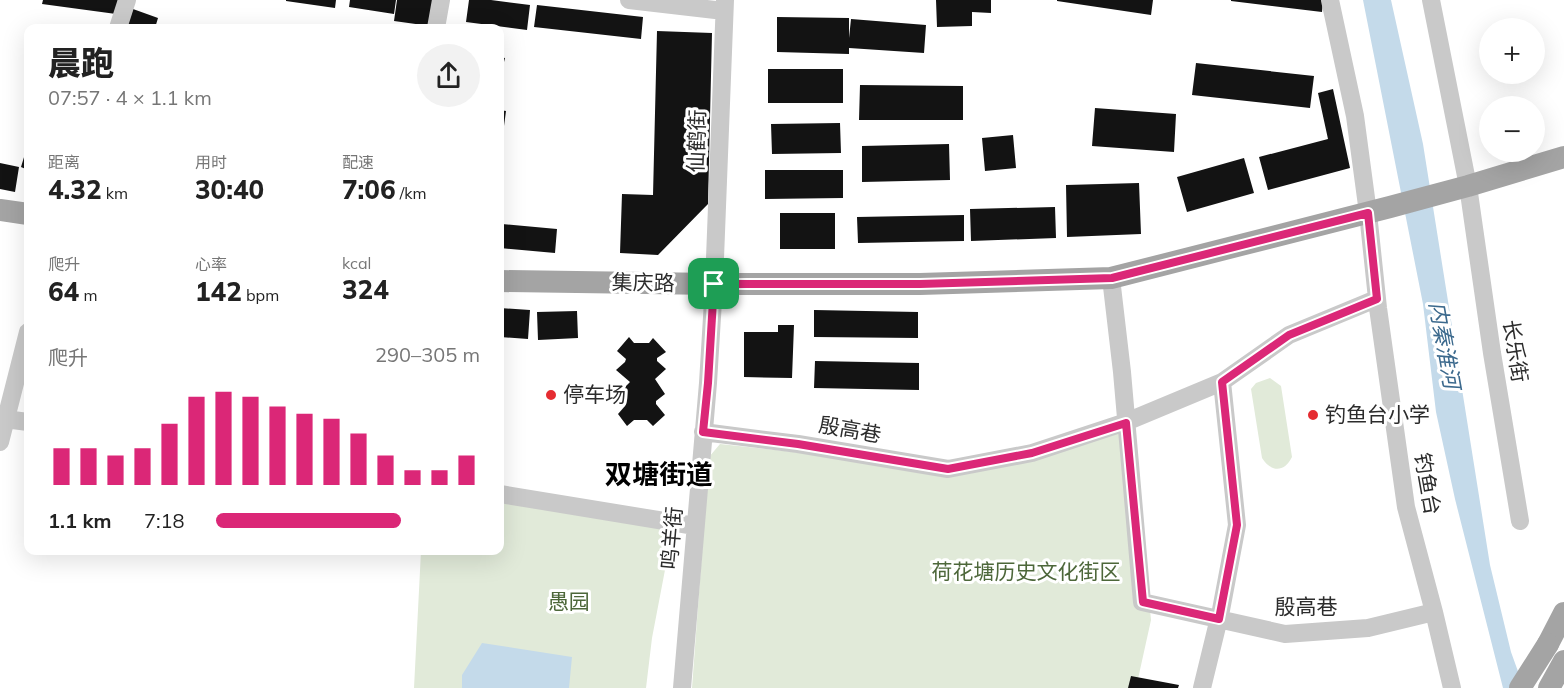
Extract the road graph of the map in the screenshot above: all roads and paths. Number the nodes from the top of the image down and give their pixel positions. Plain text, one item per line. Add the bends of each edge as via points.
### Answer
1 (127, 0) edge
2 (441, 0) edge
3 (629, 0) edge
4 (1330, 0) edge
5 (1431, 0) edge
6 (724, 5) edge
7 (119, 24) edge
8 (437, 24) edge
9 (1564, 157) edge
10 (1468, 186) junction
11 (0, 210) edge
12 (24, 213) edge
13 (1368, 213) junction
14 (1112, 278) junction
15 (504, 281) edge
16 (714, 284) junction
17 (1377, 299) junction
18 (24, 347) edge
19 (1222, 382) junction
20 (5, 419) junction
21 (24, 421) edge
22 (1126, 423) junction
23 (703, 432) junction
24 (0, 442) edge
25 (504, 495) edge
26 (1520, 521) dead end
27 (695, 526) junction
28 (1434, 612) junction
29 (1564, 613) edge
30 (1219, 619) junction
31 (1564, 661) edge
32 (682, 688) edge
33 (1202, 688) edge
34 (1452, 688) edge
35 (1521, 688) edge
36 (1549, 688) edge

1 - 7 street
2 - 8 street
3 - 6 street
4 - 13 street, 钓鱼台 via 1355,116
5 - 10 street, 长乐街
6 - 16 street, 仙鹤街
9 - 10 main road
10 - 13 main road, 集庆路
10 - 26 street, 长乐街
11 - 12 main road
13 - 14 main road, 集庆路
13 - 17 street, 钓鱼台
14 - 16 main road, 集庆路 via 920,284
14 - 22 street, 殷高巷
15 - 16 main road, 集庆路
16 - 23 street, 鸣羊街
17 - 19 street, 殷高巷 via 1289,335
17 - 28 street, 钓鱼台 via 1406,507
18 - 20 street
19 - 22 street, 殷高巷
19 - 30 street via 1237,525
20 - 21 street
20 - 24 street
22 - 23 street, 殷高巷 via 1032,453 948,469
22 - 30 street, 殷高巷 via 1143,602
23 - 27 street, 鸣羊街
25 - 27 street
27 - 32 street, 鸣羊街
28 - 30 street, 殷高巷 via 1368,628 1285,634
28 - 34 street, 钓鱼台
29 - 35 main road, bridge
30 - 33 street
31 - 36 street

